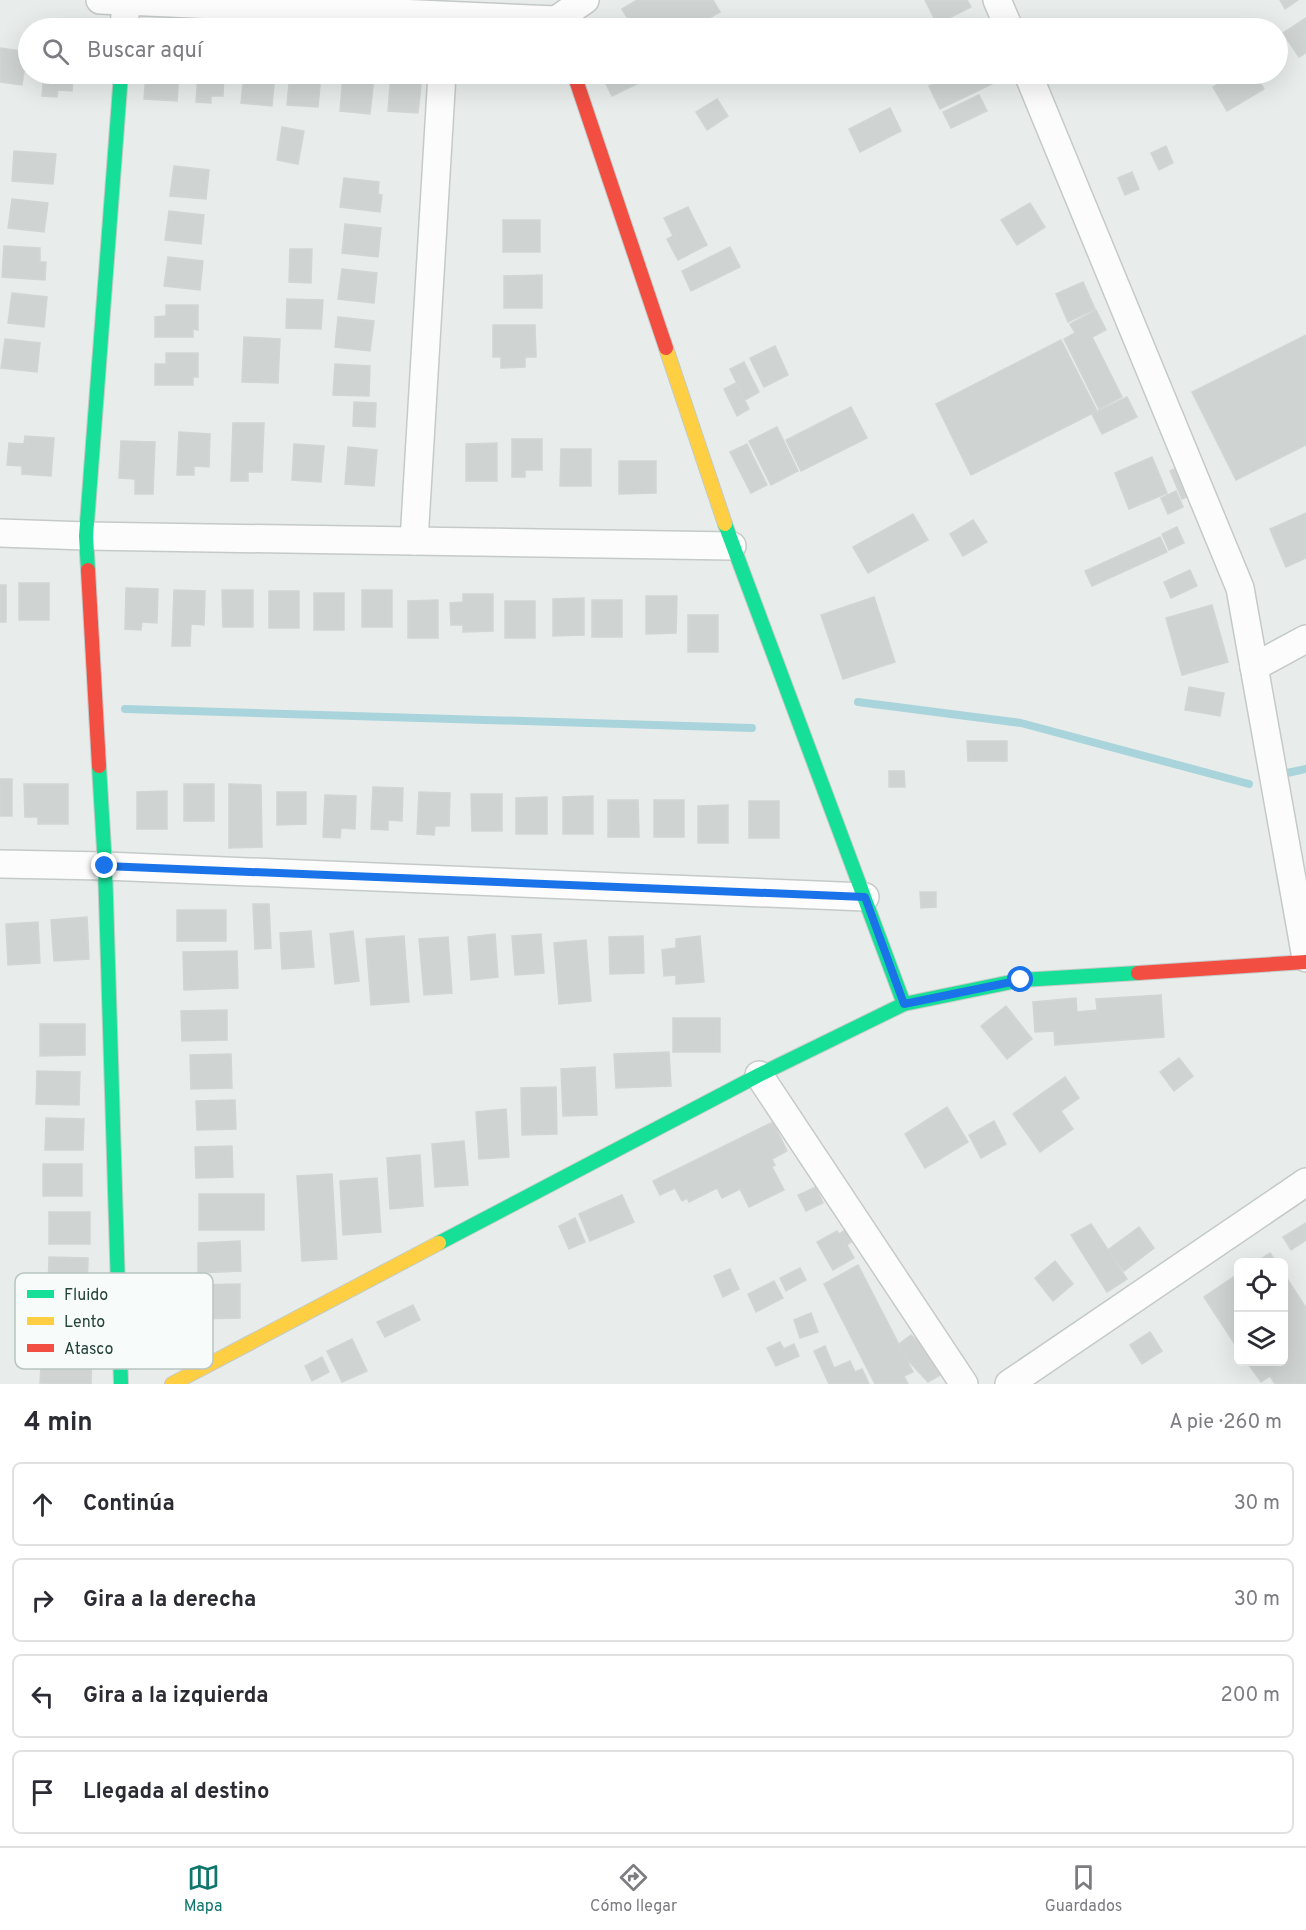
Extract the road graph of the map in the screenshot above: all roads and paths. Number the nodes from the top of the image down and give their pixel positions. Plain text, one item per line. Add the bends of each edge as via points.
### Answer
1 (585, 0) edge
2 (997, 0) edge
3 (126, 1) edge
4 (554, 16) edge
5 (125, 18) edge
6 (398, 18) edge
7 (511, 18) edge
8 (1005, 18) edge
9 (120, 84) edge
10 (441, 84) edge
11 (577, 84) edge
12 (1032, 84) edge
13 (0, 533) edge
14 (86, 536) junction
15 (414, 541) junction
16 (732, 546) junction
17 (1306, 639) edge
18 (1254, 667) junction
19 (0, 864) edge
20 (105, 866) junction
21 (865, 897) junction
22 (1306, 960) edge
23 (904, 1004) junction
24 (759, 1075) junction
25 (1306, 1182) edge
26 (118, 1273) edge
27 (213, 1362) edge
28 (121, 1369) edge
29 (200, 1369) edge
30 (121, 1384) edge
31 (172, 1384) edge
32 (964, 1384) edge
33 (1008, 1384) edge

1 - 4 street
2 - 8 street
3 - 5 street
3 - 6 street
4 - 7 street
9 - 14 street
10 - 15 street
11 - 16 street
12 - 18 street via 1240,588
13 - 14 street
14 - 15 street
14 - 20 street
15 - 16 street
16 - 21 street
17 - 18 street
18 - 22 street
19 - 20 street
20 - 21 street
20 - 26 street
21 - 23 street
22 - 23 street via 1021,980
23 - 24 street
24 - 27 street
24 - 32 street
25 - 33 street
28 - 30 street
29 - 31 street

